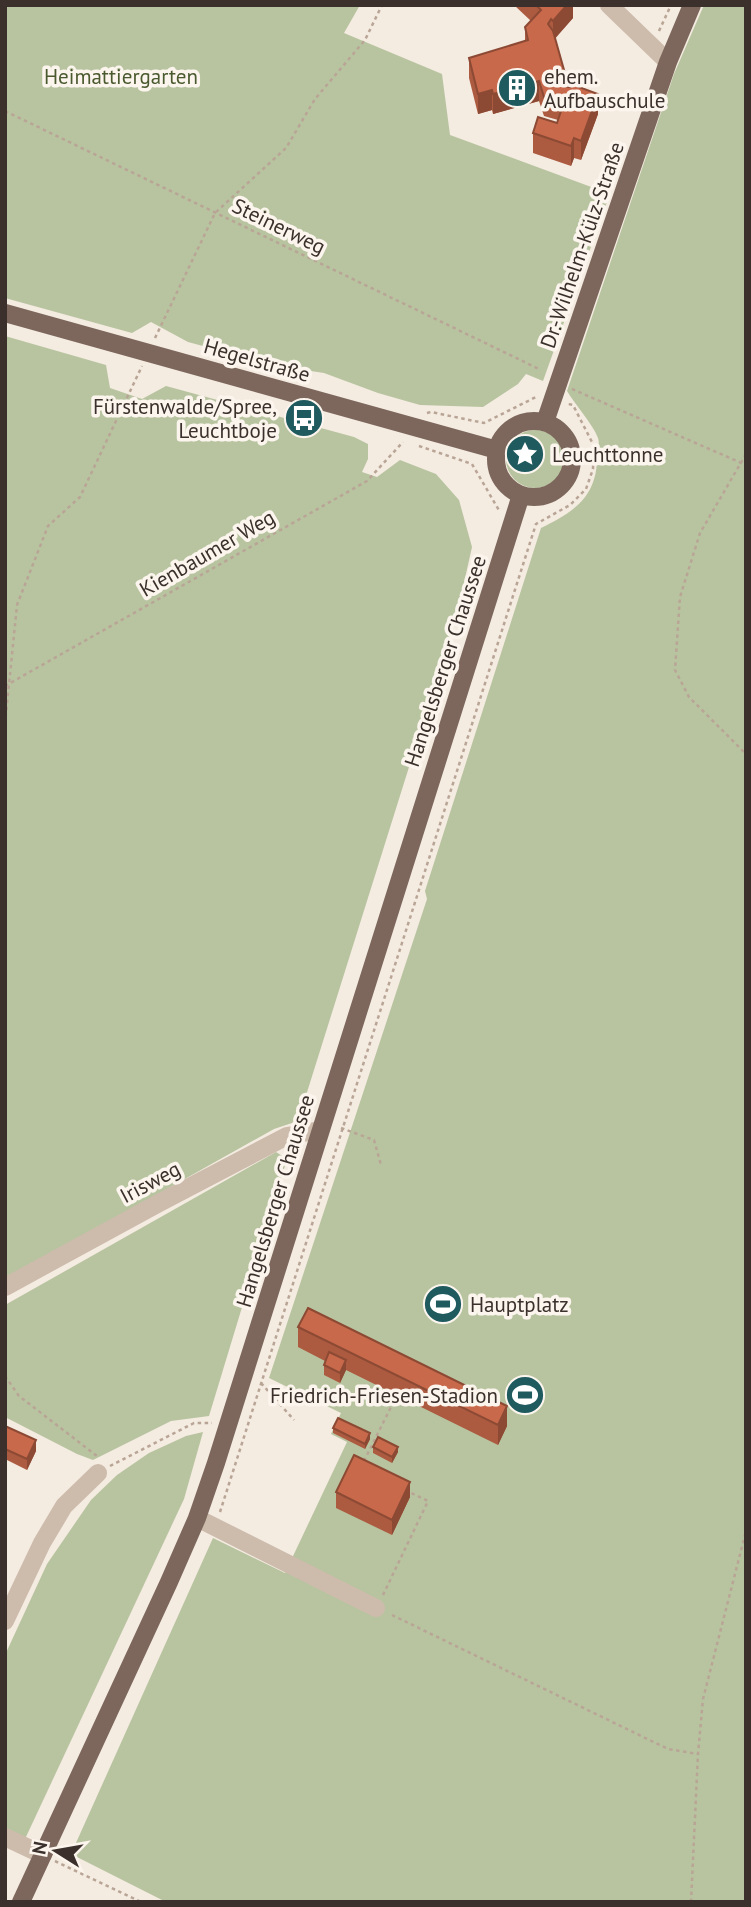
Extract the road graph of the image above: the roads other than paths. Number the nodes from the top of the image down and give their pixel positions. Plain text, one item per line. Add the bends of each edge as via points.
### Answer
1 (609, 5) edge
2 (692, 5) edge
3 (668, 62) junction
4 (5, 313) edge
5 (545, 422) junction
6 (497, 450) junction
7 (521, 495) junction
8 (320, 1130) junction
9 (5, 1287) edge
10 (99, 1465) road end
11 (197, 1518) junction
12 (376, 1608) road end
13 (5, 1621) edge
14 (5, 1838) edge
15 (43, 1855) junction
16 (21, 1902) edge

1 - 3 street
2 - 3 main road, Dr.-Wilhelm-Külz-Straße
3 - 5 main road, Dr.-Wilhelm-Külz-Straße
4 - 6 main road, Hegelstraße via 416,434
5 - 6 main road via 513,427
5 - 7 main road via 568,441 572,467 559,489 534,498
6 - 7 main road via 497,470 511,490
7 - 8 main road, Hangelsberger Chaussee
8 - 9 street, Irisweg via 286,1136
8 - 11 main road, Hangelsberger Chaussee via 237,1426
10 - 13 street via 64,1506
11 - 12 street
11 - 15 main road, Hangelsberger Chaussee
14 - 15 street
15 - 16 main road, Hangelsberger Chaussee

